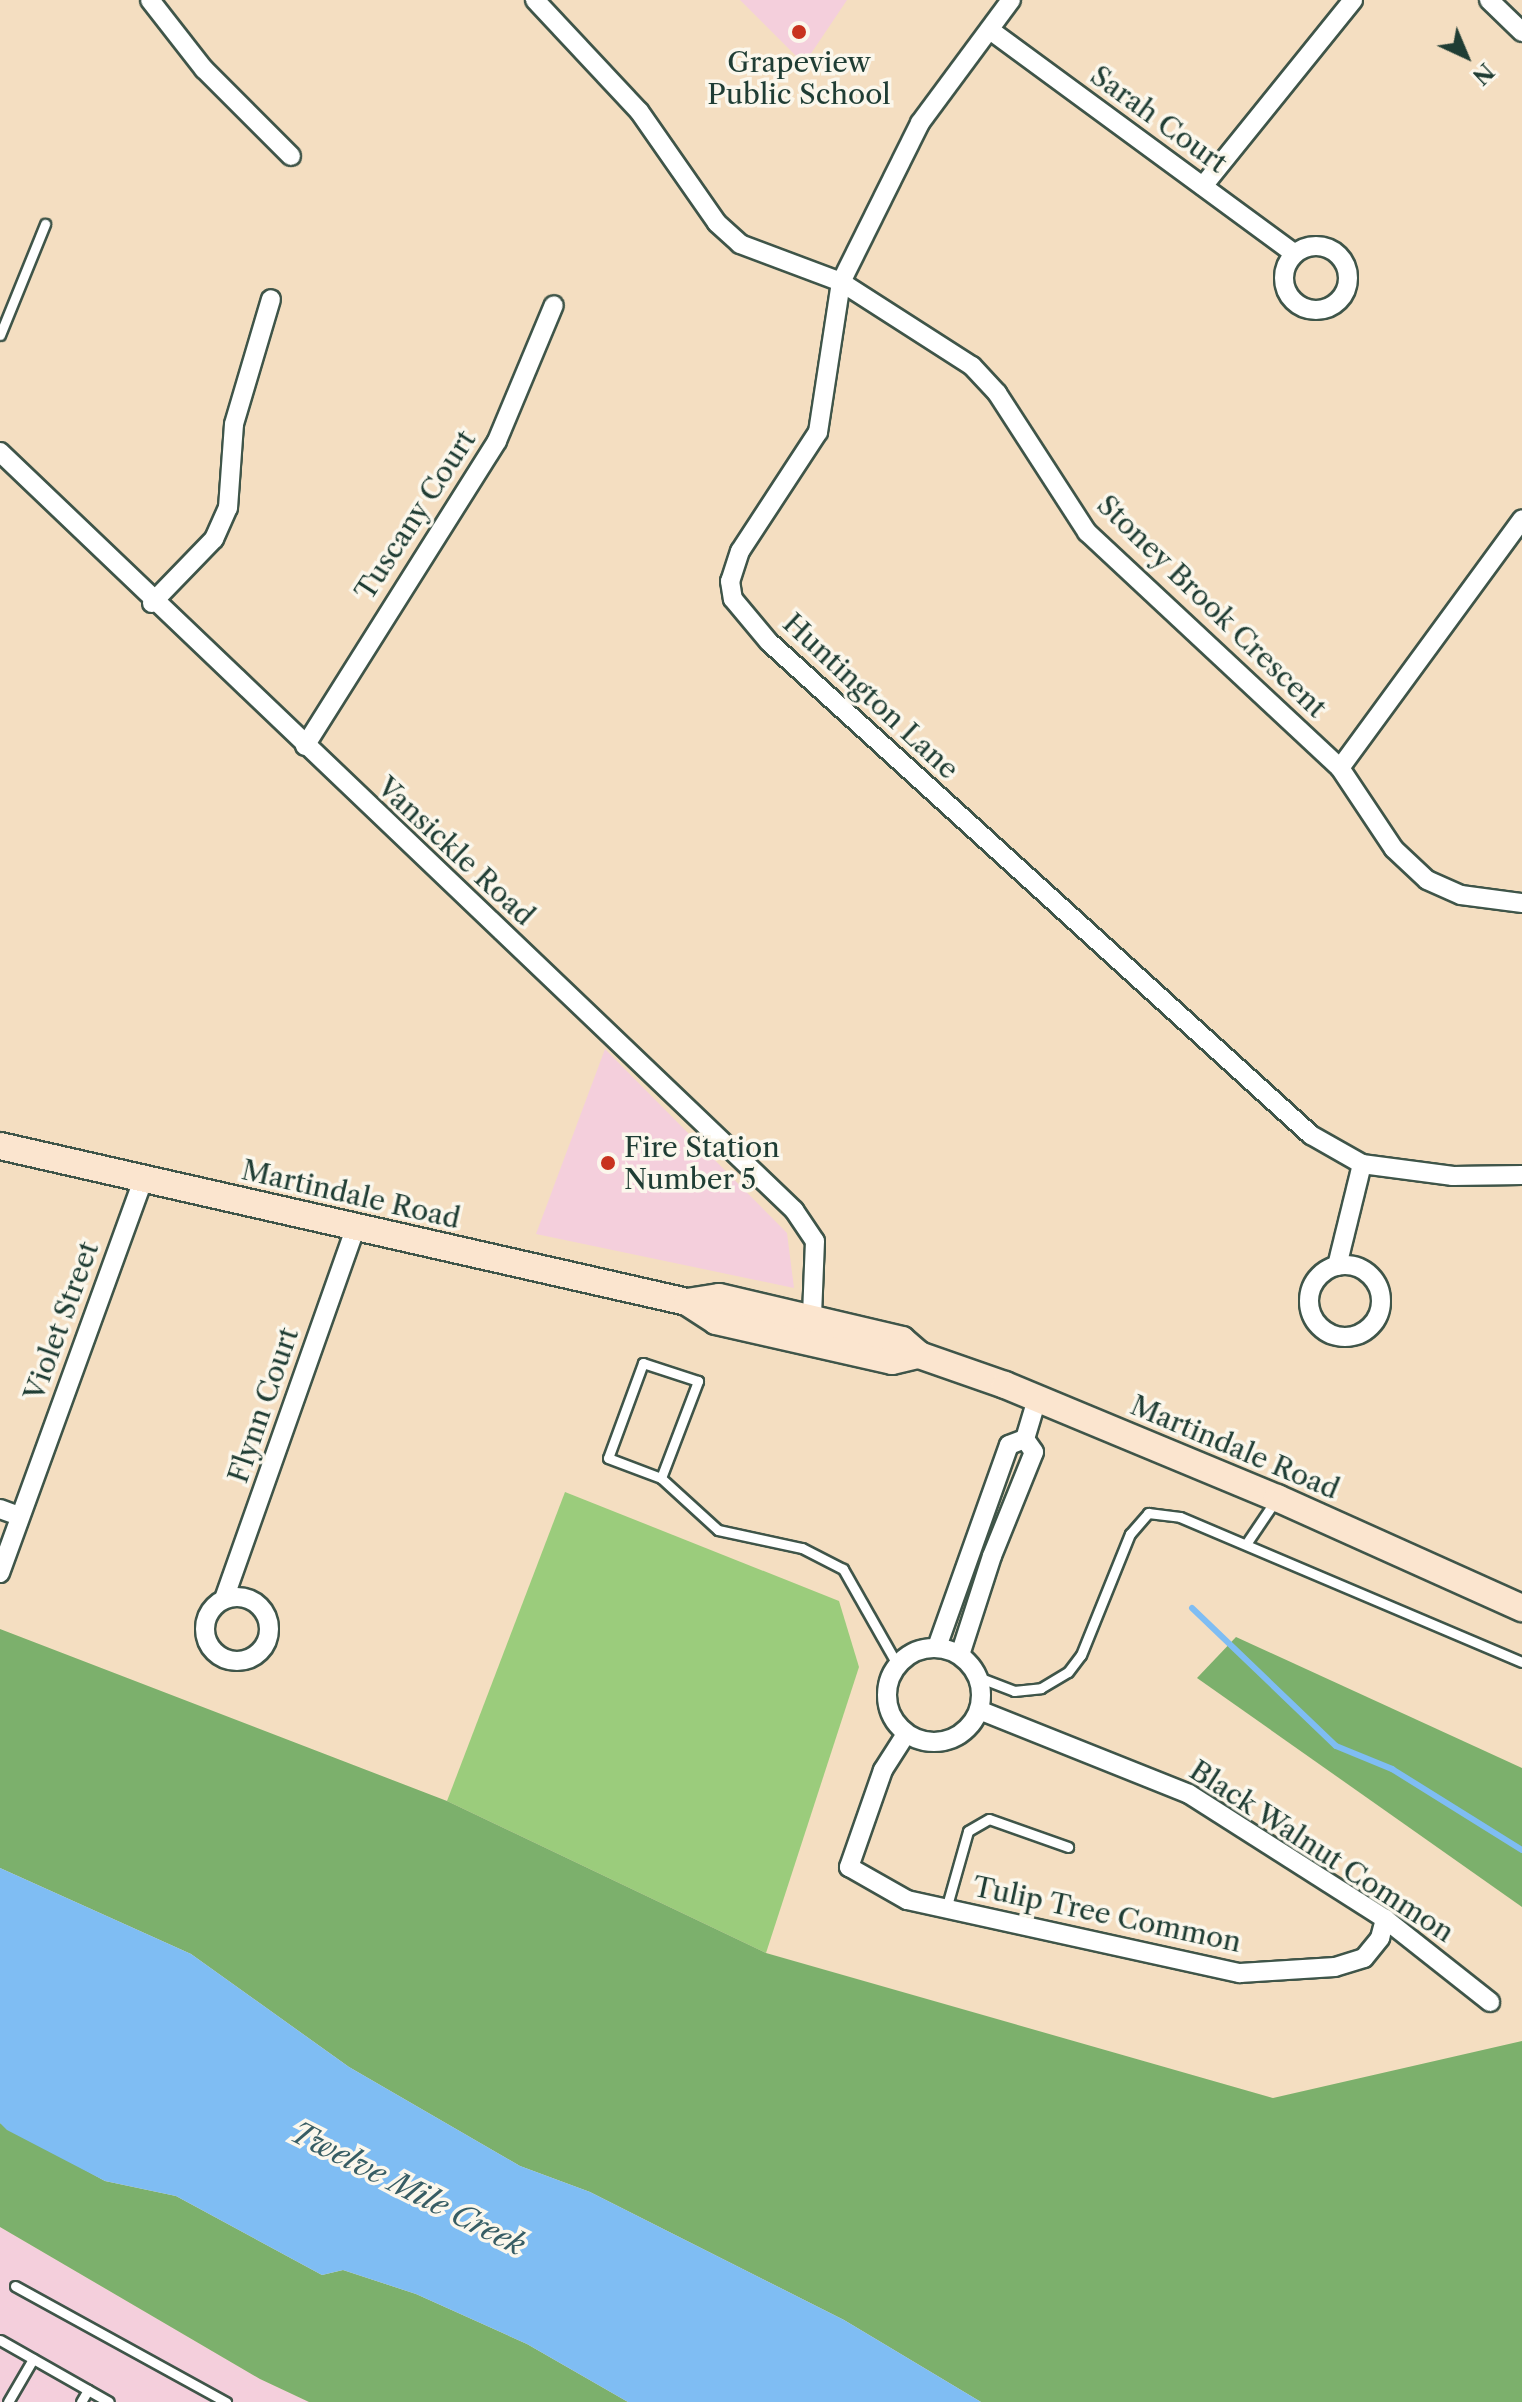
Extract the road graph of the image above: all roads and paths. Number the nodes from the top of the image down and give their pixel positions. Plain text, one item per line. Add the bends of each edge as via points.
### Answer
1 (150, 0) edge
2 (535, 0) edge
3 (1011, 0) edge
4 (1353, 0) edge
5 (1489, 0) edge
6 (990, 30) junction
7 (1522, 32) edge
8 (291, 156) dead end
9 (1203, 186) junction
10 (45, 224) dead end
11 (1295, 254) dead end
12 (841, 282) junction
13 (271, 299) dead end
14 (554, 305) dead end
15 (0, 335) edge
16 (0, 452) edge
17 (1522, 519) edge
18 (152, 603) junction
19 (305, 746) junction
20 (1340, 768) junction
21 (1522, 903) edge
22 (0, 1146) edge
23 (1362, 1164) junction
24 (1522, 1175) edge
25 (144, 1178) junction
26 (355, 1230) junction
27 (1337, 1266) dead end
28 (687, 1302) junction
29 (812, 1316) junction
30 (919, 1355) junction
31 (1037, 1399) junction
32 (1025, 1439) junction
33 (661, 1478) junction
34 (1277, 1498) junction
35 (0, 1509) edge
36 (19, 1516) junction
37 (1246, 1544) junction
38 (0, 1573) edge
39 (224, 1599) dead end
40 (1522, 1608) edge
41 (937, 1647) junction
42 (960, 1655) junction
43 (1522, 1662) edge
44 (897, 1664) junction
45 (978, 1677) junction
46 (979, 1710) junction
47 (906, 1734) junction
48 (1068, 1847) dead end
49 (946, 1909) junction
50 (1385, 1919) junction
51 (1490, 2002) dead end
52 (15, 2286) dead end
53 (0, 2340) edge
54 (33, 2359) junction
55 (88, 2390) junction
56 (219, 2400) edge
57 (8, 2402) edge
58 (81, 2402) edge
59 (109, 2402) edge

1 - 8 street via 204,69
2 - 12 street, Stoney Brook Crescent via 639,111 717,223 740,244
3 - 6 street, Huntington Lane
4 - 9 street
5 - 7 street
6 - 9 street, Sarah Court
6 - 12 street, Huntington Lane via 920,123
9 - 11 street, Sarah Court
10 - 15 lane
12 - 20 street, Stoney Brook Crescent via 972,366 997,393 1087,532
12 - 23 street, Huntington Lane via 818,432 740,551 730,581 733,599 769,642 1245,1079 1311,1135
13 - 18 street via 234,424 228,508 214,539
14 - 19 street, Tuscany Court via 497,441
16 - 18 street, Vansickle Road
17 - 20 street
18 - 19 street, Vansickle Road
19 - 29 street, Vansickle Road via 794,1210 815,1241
20 - 21 street, Stoney Brook Crescent via 1394,849 1427,880 1461,895
22 - 25 main road, Martindale Road
23 - 24 street, Huntington Lane via 1453,1176
23 - 27 street
25 - 26 main road, Martindale Road
25 - 36 street, Violet Street
26 - 28 main road, Martindale Road
26 - 39 street, Flynn Court
28 - 29 main road, Martindale Road via 719,1297
28 - 30 main road, Martindale Road via 716,1321 892,1361
29 - 30 main road, Martindale Road via 902,1340
30 - 31 main road, Martindale Road
31 - 32 street
31 - 34 main road, Martindale Road
32 - 41 street via 1009,1445
32 - 42 street via 1034,1452
33 - 33 lane via 698,1381 643,1363 608,1458
33 - 44 lane via 718,1530 802,1548 843,1569
34 - 37 lane
34 - 40 main road, Martindale Road
35 - 36 street
36 - 38 street, Violet Street
37 - 43 lane
37 - 45 lane via 1180,1517 1148,1513 1130,1534 1081,1655 1068,1672 1041,1688 1014,1691
41 - 42 street
41 - 44 street via 909,1654
42 - 45 street
44 - 47 street via 886,1693 895,1723
45 - 46 street
46 - 47 street via 961,1734 948,1740
46 - 50 street, Black Walnut Common via 1189,1794
47 - 49 street, Tulip Tree Common via 883,1770 849,1867 907,1900
48 - 49 lane via 989,1819 968,1831
49 - 50 street, Tulip Tree Common via 1240,1973 1335,1967 1364,1958 1380,1938
50 - 51 street, Black Walnut Common
52 - 56 lane
53 - 54 lane
54 - 55 lane
54 - 57 lane
55 - 58 lane
55 - 59 lane

